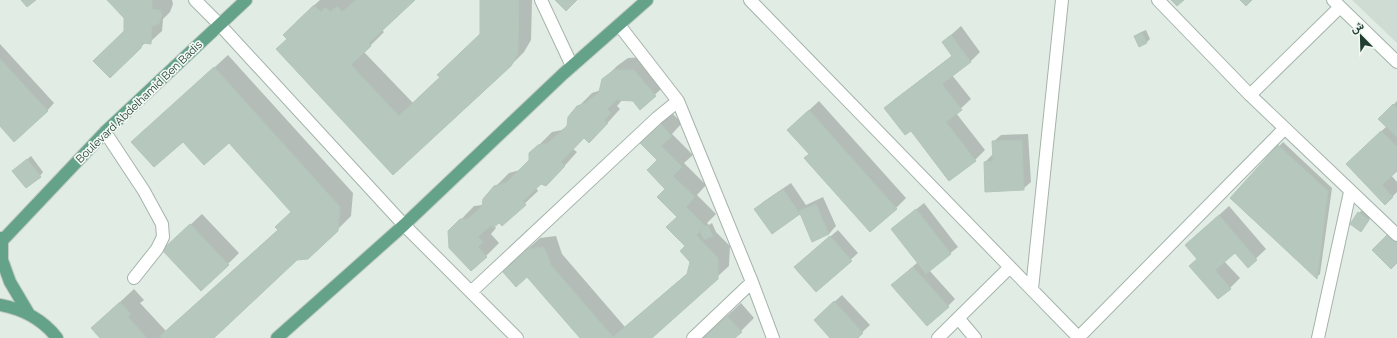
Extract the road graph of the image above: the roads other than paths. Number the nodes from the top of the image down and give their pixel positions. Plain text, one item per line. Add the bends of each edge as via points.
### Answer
1 (195, 0) edge
2 (246, 0) edge
3 (541, 0) edge
4 (647, 0) edge
5 (750, 0) edge
6 (1062, 0) edge
7 (1158, 0) edge
8 (1336, 4) edge
9 (220, 25) junction
10 (619, 25) junction
11 (1397, 62) edge
12 (572, 66) junction
13 (1250, 95) junction
14 (678, 101) junction
15 (1284, 128) junction
16 (104, 132) junction
17 (1350, 192) junction
18 (404, 225) junction
19 (1397, 235) edge
20 (1, 241) edge
21 (1010, 267) junction
22 (134, 278) dead end
23 (752, 282) junction
24 (1032, 289) junction
25 (471, 292) junction
26 (0, 305) edge
27 (29, 314) junction
28 (959, 319) junction
29 (57, 338) edge
30 (278, 338) edge
31 (516, 338) edge
32 (693, 338) edge
33 (773, 338) edge
34 (938, 338) edge
35 (975, 338) edge
36 (1078, 338) edge
37 (1318, 338) edge

1 - 9 street
2 - 9 main road, Boulevard Abdelhamid Ben Badis
3 - 12 street
4 - 10 main road
5 - 21 street
6 - 24 street
7 - 13 street
8 - 11 street
8 - 13 street
9 - 16 main road, Boulevard Abdelhamid Ben Badis
9 - 18 street
10 - 12 main road
10 - 14 street
12 - 18 main road
13 - 15 street
14 - 23 street
14 - 25 street
15 - 17 street
15 - 36 street
16 - 20 main road, Boulevard Abdelhamid Ben Badis
16 - 22 street via 144,191 162,224 163,237 157,249
17 - 19 street
17 - 37 street
18 - 25 street
18 - 30 main road
20 - 27 main road via 2,260 10,282
21 - 24 street
21 - 28 street
23 - 32 street
23 - 33 street
24 - 36 street
25 - 31 street
26 - 27 main road
27 - 29 main road
28 - 34 street
28 - 35 street

